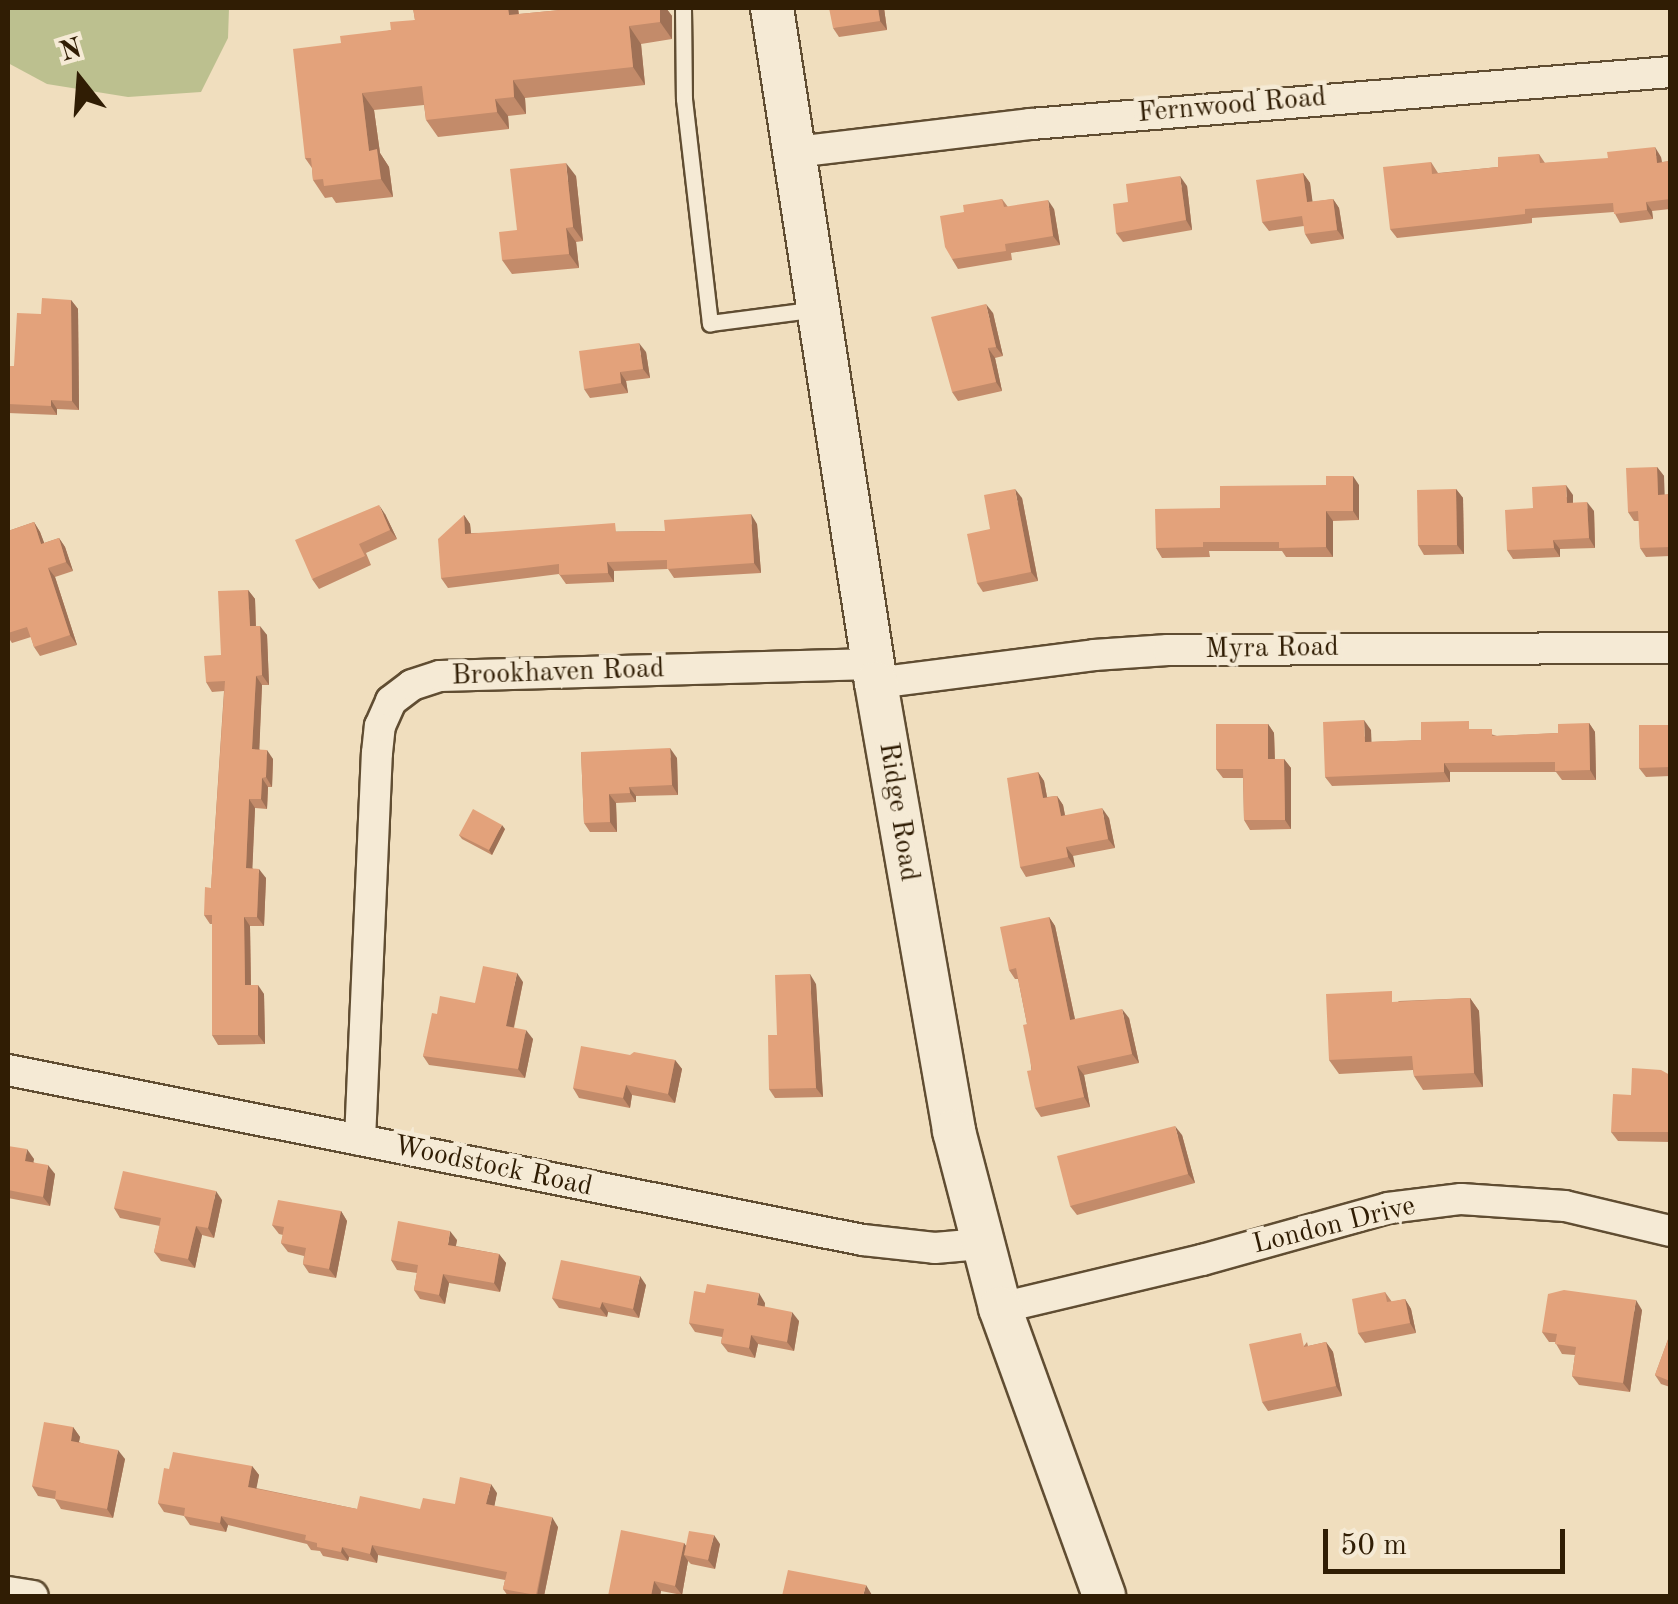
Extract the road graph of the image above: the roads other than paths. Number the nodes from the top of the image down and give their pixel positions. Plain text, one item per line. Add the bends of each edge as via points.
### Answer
1 (683, 8) edge
2 (772, 8) edge
3 (1670, 72) edge
4 (795, 152) junction
5 (818, 308) junction
6 (1670, 648) edge
7 (875, 673) junction
8 (8, 1070) edge
9 (360, 1140) junction
10 (1670, 1231) edge
11 (981, 1244) junction
12 (1000, 1308) junction
13 (8, 1592) edge
14 (32, 1596) edge
15 (1104, 1596) edge

1 - 5 lane via 684,98 710,322
2 - 4 main road, Ridge Road
3 - 4 street, Fernwood Road via 1126,115
4 - 5 main road, Ridge Road
5 - 7 main road, Ridge Road
6 - 7 street, Myra Road via 1168,650
7 - 9 street, Brookhaven Road via 440,676 391,701 376,752
7 - 11 main road, Ridge Road via 936,1037
8 - 9 street, Woodstock Road
9 - 11 street, Woodstock Road via 863,1240 935,1248
10 - 12 street, London Drive via 1565,1206 1461,1199 1388,1208
11 - 12 main road, Ridge Road
12 - 15 main road, Ridge Road
13 - 14 street

